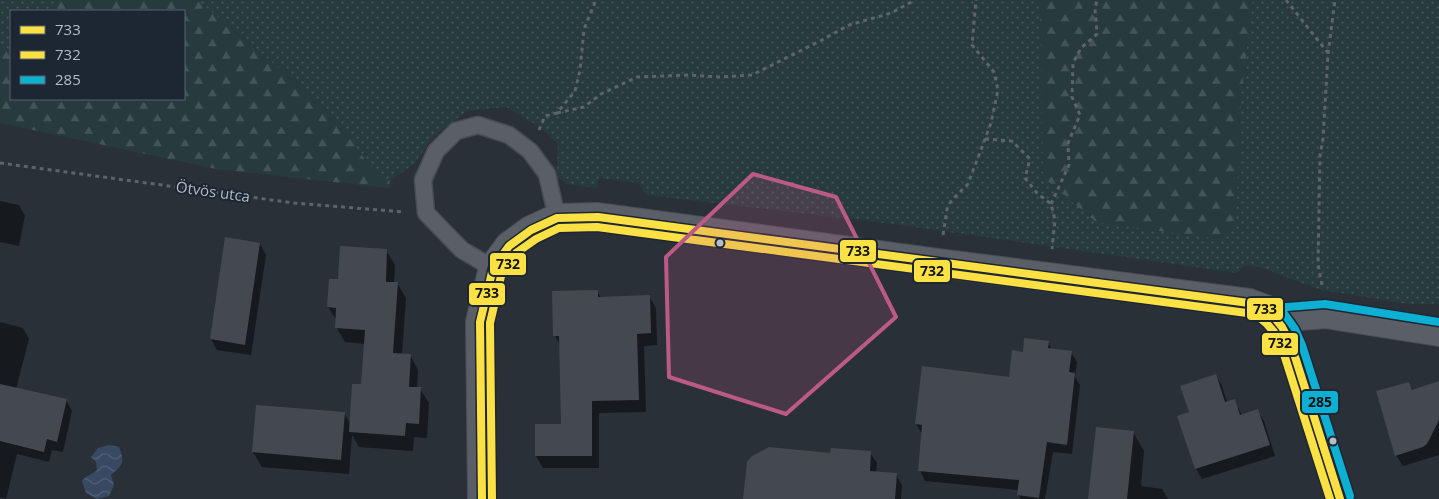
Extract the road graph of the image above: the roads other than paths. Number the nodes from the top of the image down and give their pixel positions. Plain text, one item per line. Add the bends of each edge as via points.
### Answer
1 (556, 218) junction
2 (493, 268) junction
3 (1275, 318) junction
4 (1439, 332) edge
5 (482, 499) edge
6 (1340, 499) edge

1 - 2 street via 509,246
1 - 2 lane via 547,174 530,151 509,135 478,125 456,131 436,151 423,180 426,213 462,250
1 - 3 street via 598,217 1249,303
2 - 5 street via 480,322
3 - 4 street via 1325,314
3 - 6 street via 1293,349

